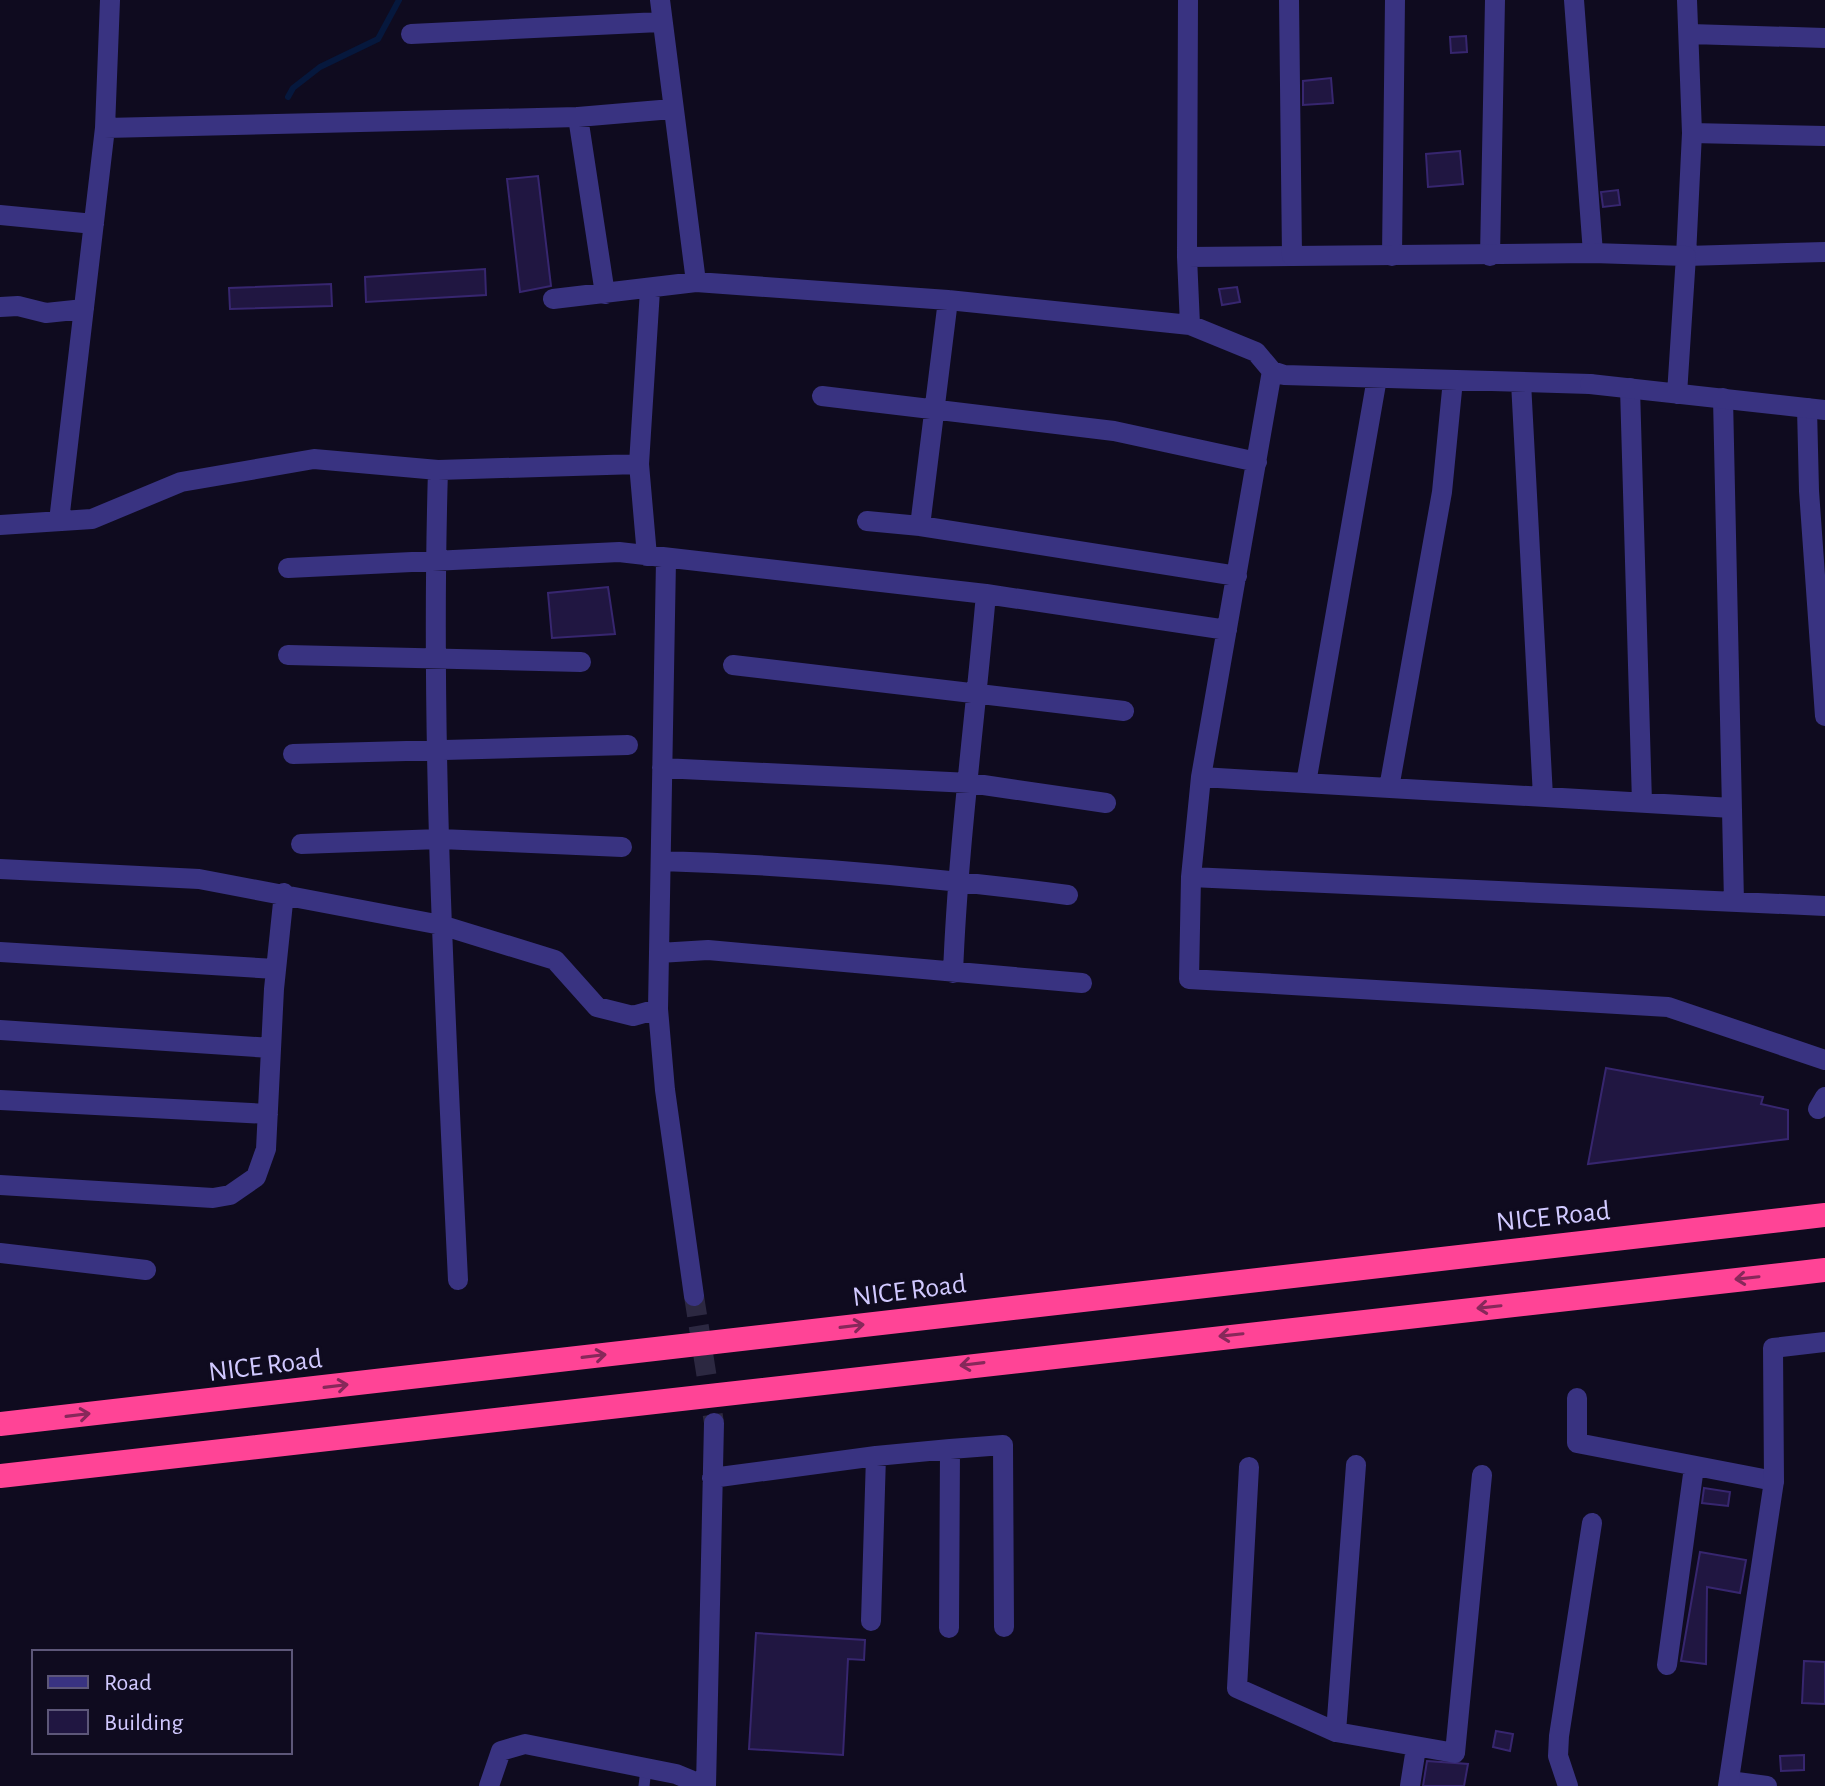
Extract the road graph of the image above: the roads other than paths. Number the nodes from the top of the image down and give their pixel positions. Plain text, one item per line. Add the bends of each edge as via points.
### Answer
1 (110, 0) edge
2 (660, 0) edge
3 (1188, 0) edge
4 (1289, 0) edge
5 (1395, 0) edge
6 (1495, 0) edge
7 (1574, 0) edge
8 (1687, 0) edge
9 (660, 22) junction
10 (411, 34) dead end
11 (1690, 34) junction
12 (1825, 38) edge
13 (672, 109) junction
14 (578, 117) junction
15 (105, 128) junction
16 (1692, 133) junction
17 (1825, 136) edge
18 (0, 215) edge
19 (94, 224) junction
20 (1825, 252) edge
21 (1593, 253) junction
22 (1292, 256) junction
23 (1392, 256) junction
24 (1490, 256) junction
25 (1686, 256) junction
26 (1187, 257) junction
27 (696, 282) junction
28 (650, 290) junction
29 (605, 294) junction
30 (553, 299) dead end
31 (948, 300) junction
32 (0, 307) edge
33 (84, 309) junction
34 (1190, 325) junction
35 (1272, 371) junction
36 (1377, 378) junction
37 (1453, 380) junction
38 (1521, 382) junction
39 (1630, 388) junction
40 (1677, 394) junction
41 (822, 396) dead end
42 (1723, 398) junction
43 (934, 409) junction
44 (1816, 409) edge
45 (1257, 462) junction
46 (639, 464) junction
47 (438, 470) junction
48 (59, 521) junction
49 (867, 521) dead end
50 (0, 525) edge
51 (920, 526) junction
52 (656, 558) junction
53 (436, 561) junction
54 (288, 568) dead end
55 (1237, 576) junction
56 (986, 594) junction
57 (1227, 630) junction
58 (288, 655) dead end
59 (437, 660) junction
60 (581, 662) dead end
61 (733, 665) dead end
62 (977, 694) junction
63 (1124, 711) dead end
64 (1825, 716) edge
65 (628, 745) dead end
66 (439, 749) junction
67 (293, 754) dead end
68 (662, 768) junction
69 (1201, 777) junction
70 (970, 783) junction
71 (1306, 783) junction
72 (1389, 788) junction
73 (1543, 797) junction
74 (1106, 803) dead end
75 (1642, 803) junction
76 (1732, 808) junction
77 (440, 839) junction
78 (301, 844) dead end
79 (622, 847) dead end
80 (661, 861) junction
81 (0, 869) edge
82 (1191, 877) junction
83 (956, 880) junction
84 (284, 893) junction
85 (1068, 895) dead end
86 (1734, 902) junction
87 (1825, 906) edge
88 (441, 925) junction
89 (0, 952) edge
90 (659, 953) junction
91 (276, 969) junction
92 (953, 973) junction
93 (1082, 983) dead end
94 (658, 1009) junction
95 (0, 1030) edge
96 (271, 1048) junction
97 (1825, 1060) edge
98 (0, 1100) edge
99 (268, 1114) junction
100 (0, 1185) edge
101 (1825, 1215) edge
102 (0, 1253) edge
103 (146, 1270) dead end
104 (1825, 1270) edge
105 (458, 1280) dead end
106 (694, 1296) tunnel mouth
107 (1825, 1342) edge
108 (1577, 1398) dead end
109 (714, 1423) tunnel mouth
110 (0, 1424) edge
111 (950, 1449) junction
112 (876, 1456) junction
113 (1356, 1465) dead end
114 (1249, 1467) dead end
115 (1694, 1467) junction
116 (1482, 1475) dead end
117 (0, 1476) edge
118 (712, 1478) junction
119 (1774, 1481) junction
120 (1592, 1523) dead end
121 (871, 1621) dead end
122 (1004, 1627) dead end
123 (949, 1628) dead end
124 (1667, 1665) dead end
125 (1336, 1732) junction
126 (1416, 1748) junction
127 (645, 1778) edge
128 (1728, 1783) edge
129 (489, 1786) edge
130 (705, 1786) edge
131 (1410, 1786) edge
132 (1568, 1786) edge
133 (1767, 1786) edge

1 - 15 street
2 - 9 street
3 - 26 street
4 - 22 street
5 - 23 street
6 - 24 street
7 - 21 street
8 - 11 street
9 - 10 street
9 - 13 street
11 - 12 street
11 - 16 street
13 - 14 street
13 - 27 street
14 - 15 street
14 - 29 street
15 - 19 street
16 - 17 street
16 - 25 street
18 - 19 street
19 - 33 street
20 - 25 street
21 - 24 street
21 - 25 street
22 - 23 street
22 - 26 street
23 - 24 street
25 - 40 street
26 - 34 street
27 - 28 street
27 - 31 street
28 - 29 street
28 - 46 street
29 - 30 street
31 - 34 street
31 - 43 street
32 - 33 street via 46,313
33 - 48 street
34 - 35 street via 1256,352
35 - 36 street
35 - 45 street
36 - 37 street
36 - 71 street
37 - 38 street
37 - 72 street via 1442,492
38 - 39 street
38 - 73 street
39 - 40 street
39 - 75 street
40 - 42 street
41 - 43 street
42 - 44 street
42 - 76 street
43 - 45 street via 1114,431
43 - 51 street
44 - 64 street via 1809,491
45 - 55 street
46 - 47 street
46 - 52 street
47 - 48 street via 314,459 181,482 92,519
47 - 53 street
48 - 50 street
49 - 51 street
51 - 55 street
52 - 53 street via 619,552
52 - 56 street
52 - 68 street
53 - 54 street
53 - 59 street
55 - 57 street
56 - 57 street
56 - 62 street
57 - 69 street
58 - 59 street
59 - 60 street
59 - 66 street
61 - 62 street
62 - 63 street
62 - 70 street
65 - 66 street
66 - 67 street
66 - 77 street
68 - 70 street
68 - 80 street
69 - 71 street
69 - 82 street
70 - 74 street
70 - 83 street
71 - 72 street
72 - 73 street
73 - 75 street
75 - 76 street
76 - 86 street
77 - 78 street
77 - 79 street
77 - 88 street
80 - 83 street
80 - 90 street
81 - 84 street via 199,879
82 - 86 street
82 - 97 street via 1189,979 1668,1007
83 - 85 street
83 - 92 street
84 - 88 street
84 - 91 street
86 - 87 street
88 - 94 street via 555,960 597,1007 633,1016
88 - 105 street
89 - 91 street
90 - 92 street via 708,950
90 - 94 street
91 - 96 street
92 - 93 street
94 - 106 street
95 - 96 street
96 - 99 street
98 - 99 street
99 - 100 street via 266,1149 256,1177 230,1195
110 -> 101 highway, NICE Road
102 - 103 street
104 -> 117 highway
107 - 119 street via 1773,1348
108 - 115 street via 1577,1443
109 - 118 street
111 - 112 street
111 - 122 street via 1003,1445
111 - 123 street
112 - 118 street
112 - 121 street
113 - 125 street
114 - 125 street via 1237,1688
115 - 119 street
115 - 124 street
116 - 126 street via 1455,1753
118 - 130 street
119 - 128 street
120 - 132 street via 1559,1736 1558,1756
125 - 126 street
126 - 131 street
127 - 129 street via 525,1744 501,1751
127 - 130 street via 676,1774
128 - 133 street

